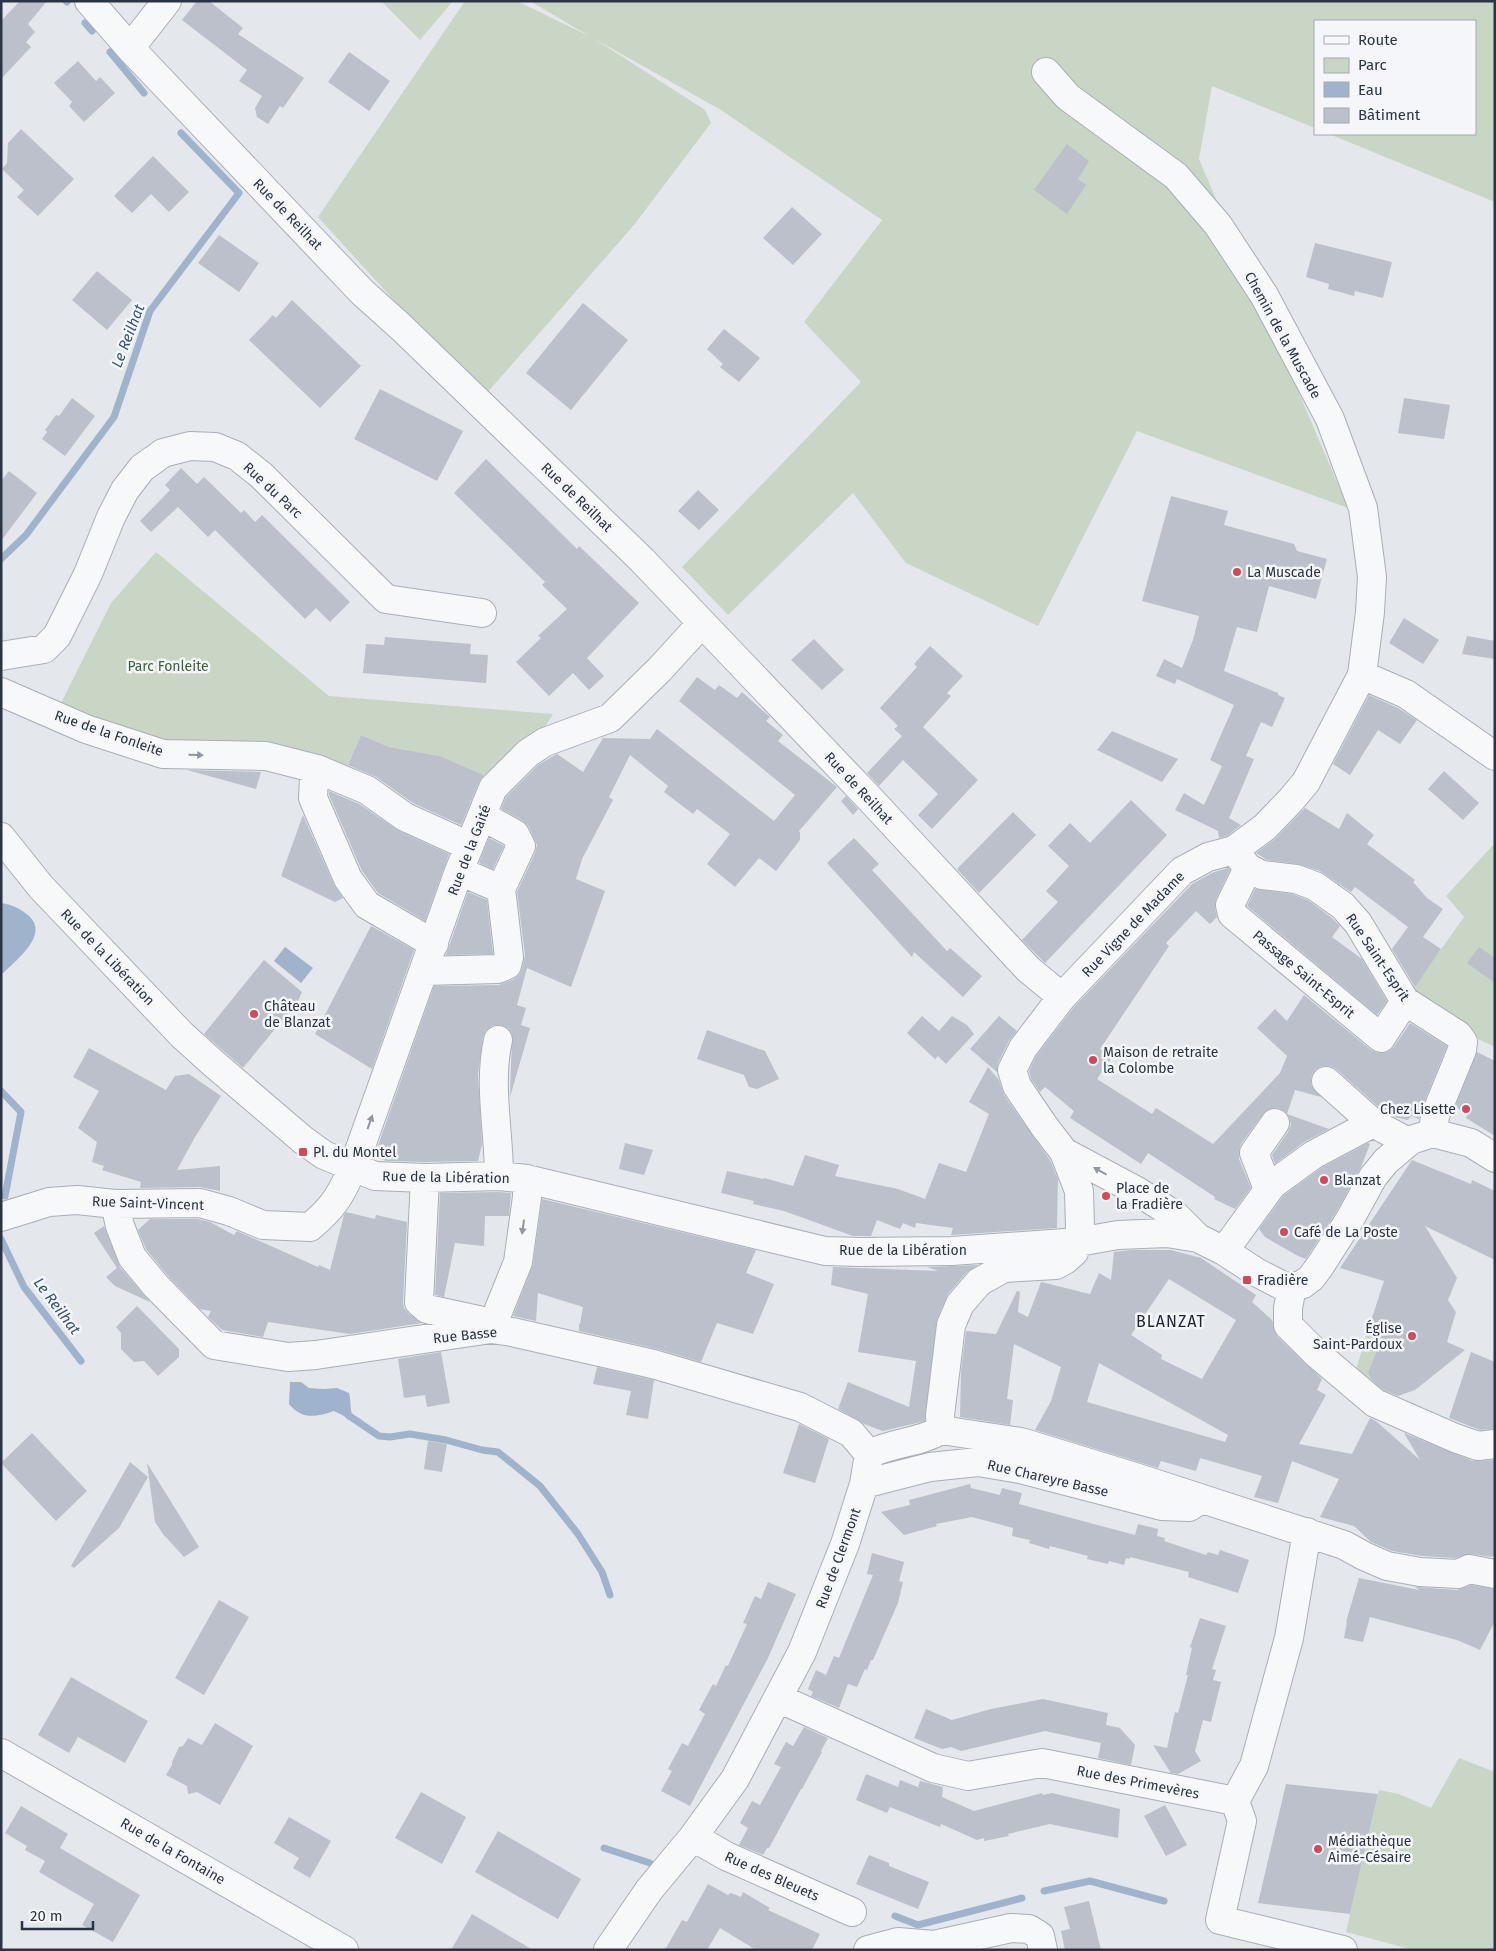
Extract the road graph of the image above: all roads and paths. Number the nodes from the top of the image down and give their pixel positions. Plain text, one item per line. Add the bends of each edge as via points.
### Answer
1 (89, 1) edge
2 (167, 1) edge
3 (130, 48) junction
4 (1046, 72) dead end
5 (482, 613) dead end
6 (702, 623) junction
7 (1, 656) edge
8 (1362, 675) junction
9 (1, 692) edge
10 (1495, 756) edge
11 (317, 769) junction
12 (482, 816) junction
13 (1, 837) edge
14 (469, 846) junction
15 (1241, 859) junction
16 (459, 871) junction
17 (501, 889) junction
18 (434, 944) junction
19 (424, 971) junction
20 (1062, 997) junction
21 (1405, 1001) junction
22 (498, 1040) dead end
23 (1326, 1081) dead end
24 (1275, 1123) dead end
25 (1373, 1123) junction
26 (1433, 1133) junction
27 (1408, 1142) junction
28 (1064, 1152) junction
29 (1495, 1158) edge
30 (354, 1168) junction
31 (500, 1176) junction
32 (425, 1178) junction
33 (527, 1179) junction
34 (1268, 1189) junction
35 (115, 1204) junction
36 (1, 1217) edge
37 (1198, 1238) junction
38 (1078, 1242) junction
39 (1224, 1251) junction
40 (1292, 1287) junction
41 (491, 1329) junction
42 (941, 1430) junction
43 (1495, 1444) edge
44 (870, 1454) junction
45 (864, 1484) junction
46 (1201, 1498) junction
47 (1308, 1532) junction
48 (1495, 1574) edge
49 (778, 1698) junction
50 (1, 1753) edge
51 (1235, 1801) junction
52 (693, 1837) junction
53 (852, 1912) dead end
54 (1036, 1939) edge
55 (344, 1950) edge
56 (608, 1950) edge
57 (868, 1950) edge
58 (1343, 1950) edge

1 - 3 street, Rue de Reilhat
2 - 3 street
3 - 6 street, Rue de Reilhat via 362,292 642,560
4 - 8 street, Chemin de la Muscade via 1068,97 1176,176 1218,225 1264,295 1330,418 1362,508 1372,577
5 - 7 street, Rue du Parc via 386,599 237,456 215,447 190,446 163,453 142,468 125,490 57,636 44,649
6 - 12 street, Rue de la Gaité via 610,718 545,742 528,753 493,788
6 - 20 street, Rue de Reilhat via 1028,969
8 - 10 street via 1406,694
8 - 15 street, Rue Vigne de Madame via 1306,782
9 -> 11 street, Rue de la Fonleite via 86,729 163,754 266,756
11 - 14 street, Rue de la Fonleite via 367,790 405,817
11 - 18 street via 313,798 348,879 367,905
12 - 14 street, Rue de la Gaité
12 - 17 street via 515,834 521,846
13 - 30 street, Rue de la Libération via 41,887 207,1058 303,1140 324,1155
14 - 16 street, Rue de la Gaité
15 - 20 street, Rue Vigne de Madame via 1208,857 1182,872
15 - 21 street, Rue Saint-Esprit via 1262,875 1296,879 1315,886 1343,906 1358,923
15 - 21 street, Passage Saint-Esprit via 1230,905 1232,914 1381,1038
16 - 17 street
16 - 18 street, Rue de la Gaité
17 - 19 street via 509,957 507,966
18 - 19 street, Rue de la Gaité
30 -> 19 street, Rue de la Gaité
20 - 28 street, Rue Vigne de Madame via 1022,1048 1012,1070 1017,1086
21 - 26 street, Rue Saint-Esprit via 1458,1035 1463,1042 1435,1116
22 - 31 street via 494,1110
23 - 25 street
24 - 34 street via 1254,1153
25 - 27 street
25 - 34 street via 1313,1155
26 - 27 street
26 - 29 street via 1471,1143
27 - 40 street via 1373,1177 1316,1272 1303,1284
37 -> 28 street via 1176,1216
28 - 38 street via 1079,1191
30 - 32 street, Rue de la Libération via 375,1176
30 - 35 street, Rue Saint-Vincent via 330,1210 310,1227 263,1225 200,1203
31 - 32 street, Rue de la Libération
31 - 33 street, Rue de la Libération
32 - 41 street via 419,1302 427,1309 478,1320
33 - 38 street, Rue de la Libération via 825,1251 952,1251
33 -> 41 street via 518,1262
34 - 39 street
35 - 36 street, Rue Saint-Vincent via 77,1200 49,1202
35 - 41 street, Rue Basse via 132,1257 214,1345 288,1357
37 - 38 street via 1167,1233 1118,1234
37 - 39 street
38 - 42 street via 1074,1252 1056,1265 1004,1268 978,1282 960,1304 951,1325
39 - 40 street via 1256,1272 1283,1286
40 - 43 street via 1288,1325 1375,1403 1478,1446
41 - 44 street, Rue Basse via 653,1364 800,1407 851,1433
42 - 44 street via 929,1437 884,1446
42 - 46 street, Rue Chareyre Basse via 1022,1442
44 - 45 street, Rue de Clermont
45 - 46 street, Rue Chareyre Basse via 930,1467 978,1462 1020,1469 1162,1506 1189,1507
45 - 49 street, Rue de Clermont via 845,1544 802,1652
46 - 47 street, Rue Chareyre Basse
47 - 48 street, Rue Chareyre Basse via 1388,1566 1420,1572 1458,1574 1469,1569
47 - 51 street via 1289,1638 1254,1766
49 - 51 street, Rue des Primevères via 933,1768 968,1776 1042,1763
49 - 52 street, Rue de Clermont via 735,1779
50 - 55 street, Rue de la Fontaine
51 - 58 street via 1242,1822 1220,1920
52 - 53 street, Rue des Bleuets via 726,1856
52 - 56 street, Rue de Clermont via 649,1890
54 - 57 street via 1011,1928 934,1945 898,1942

